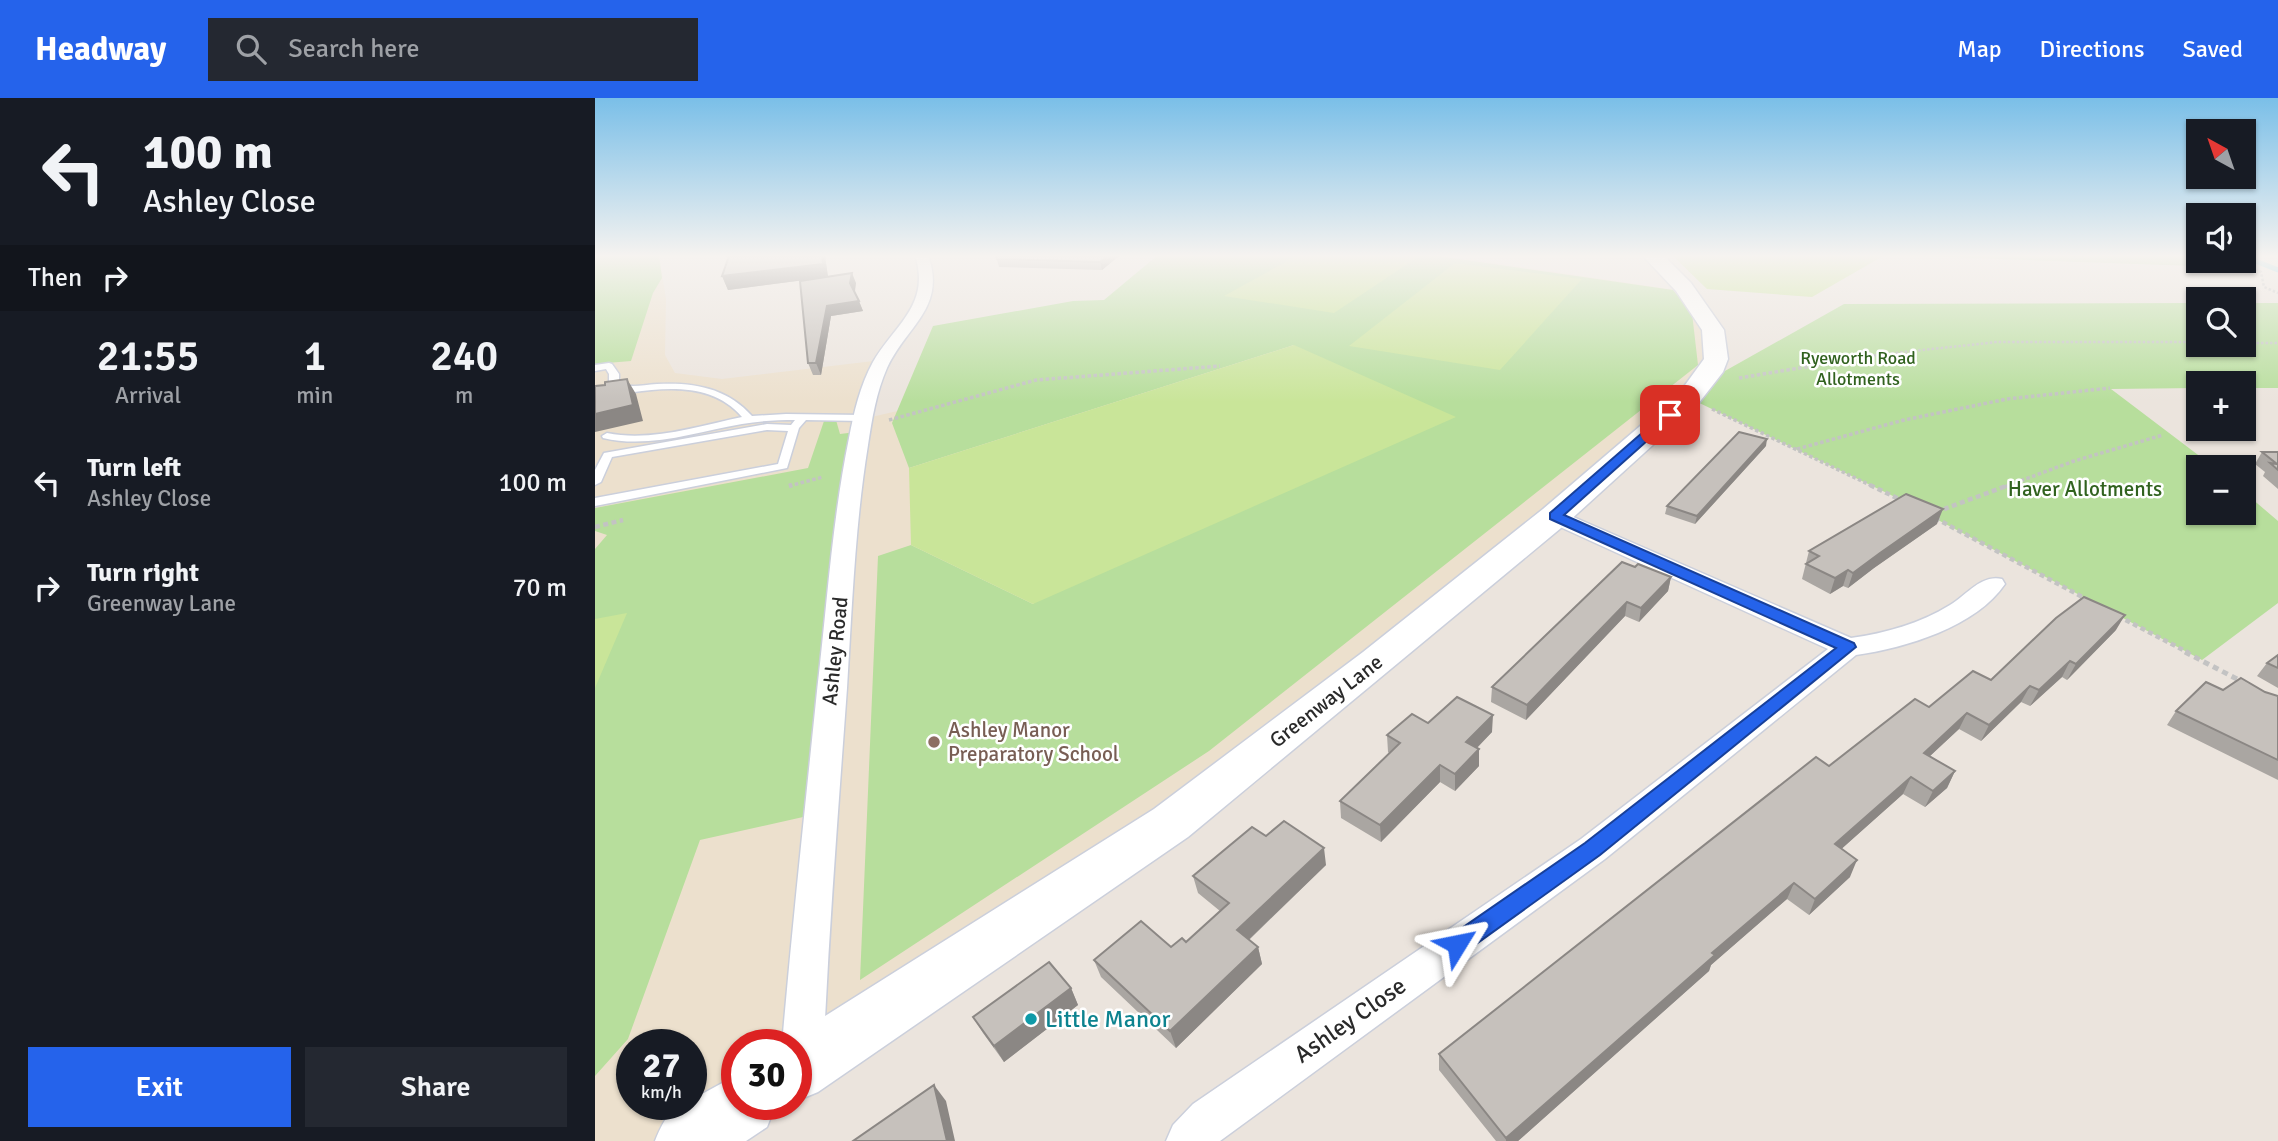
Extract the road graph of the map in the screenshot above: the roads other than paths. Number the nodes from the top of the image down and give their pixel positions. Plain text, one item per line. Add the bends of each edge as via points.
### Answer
1 (922, 304) edge
2 (1695, 304) edge
3 (595, 368) edge
4 (628, 391) junction
5 (595, 395) edge
6 (802, 418) junction
7 (862, 419) junction
8 (750, 420) junction
9 (794, 428) junction
10 (607, 436) dead end
11 (630, 439) junction
12 (595, 450) edge
13 (598, 470) edge
14 (595, 482) edge
15 (595, 502) edge
16 (1555, 516) junction
17 (1993, 584) dead end
18 (1848, 647) junction
19 (802, 1029) edge
20 (812, 1060) edge
21 (721, 1119) edge
22 (688, 1141) edge
23 (1189, 1141) edge

1 - 7 street, Ashley Road via 882,360
2 - 16 street, Greenway Lane via 1713,330 1716,359 1695,391
3 - 4 lane via 609,366 614,386
4 - 5 lane
4 - 8 lane via 716,391 738,404
6 - 7 lane
6 - 8 lane
6 - 9 lane
7 - 19 street, Ashley Road via 850,502
8 - 11 lane
9 - 13 lane via 767,427 608,455
9 - 15 lane via 783,466
10 - 11 lane
11 - 12 lane
13 - 14 lane
16 - 18 street
16 - 20 street, Greenway Lane via 1171,823
17 - 18 street via 1961,611 1925,630 1883,643
18 - 23 street, Ashley Close via 1593,849 1209,1120
21 - 22 street

